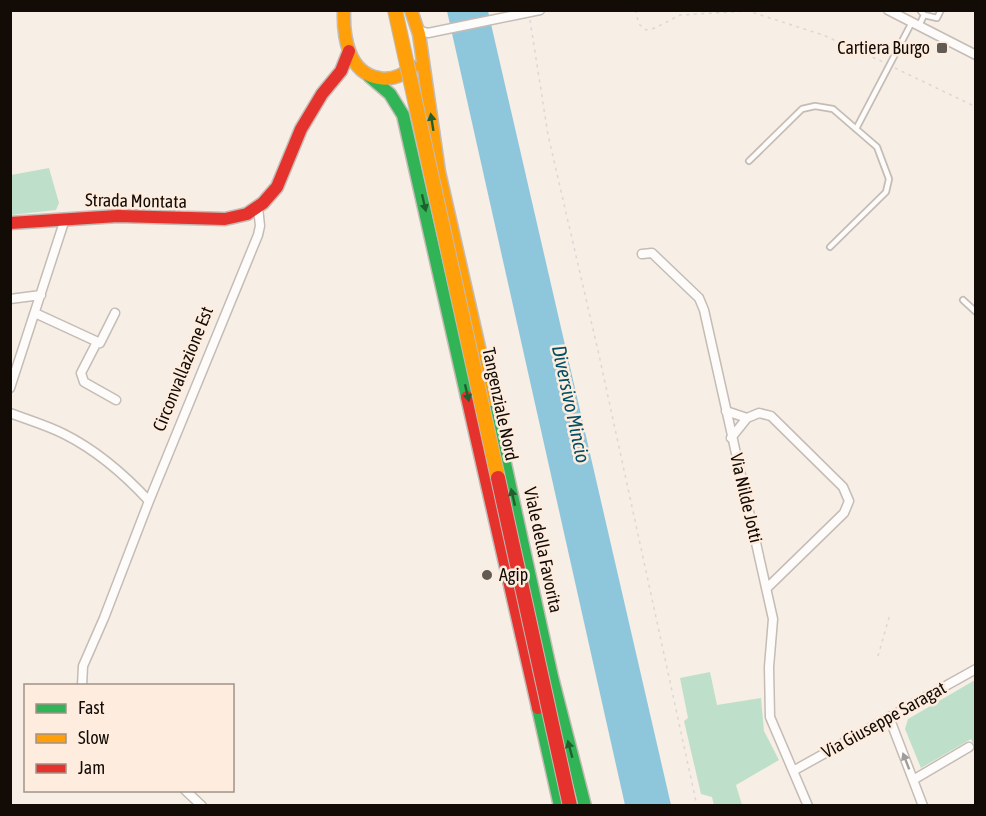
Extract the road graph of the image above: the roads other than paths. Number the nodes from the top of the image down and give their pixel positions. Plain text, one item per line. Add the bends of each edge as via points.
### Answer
1 (344, 10) edge
2 (394, 10) edge
3 (411, 10) edge
4 (540, 10) edge
5 (888, 10) edge
6 (941, 10) edge
7 (922, 13) edge
8 (916, 24) junction
9 (422, 40) junction
10 (349, 51) junction
11 (975, 55) edge
12 (366, 75) junction
13 (336, 77) junction
14 (856, 129) junction
15 (749, 161) dead end
16 (258, 207) junction
17 (65, 219) junction
18 (10, 223) edge
19 (830, 246) dead end
20 (642, 254) dead end
21 (41, 295) junction
22 (10, 299) edge
23 (963, 300) dead end
24 (975, 312) edge
25 (35, 313) junction
26 (115, 313) dead end
27 (97, 342) junction
28 (10, 388) edge
29 (116, 399) dead end
30 (726, 411) junction
31 (10, 413) edge
32 (747, 418) junction
33 (731, 438) junction
34 (149, 501) junction
35 (767, 588) junction
36 (975, 669) edge
37 (82, 684) edge
38 (888, 717) junction
39 (969, 747) dead end
40 (793, 771) junction
41 (913, 780) junction
42 (187, 792) edge
43 (202, 806) edge
44 (560, 806) edge
45 (570, 806) edge
46 (585, 806) edge
47 (808, 806) edge
48 (923, 806) edge

1 - 10 main road
2 - 45 main road, Tangenziale Nord, bridge
3 - 9 main road, Viale della Favorita
4 - 9 street via 448,30
5 - 8 street
6 - 7 lane via 937,18
7 - 8 lane
8 - 11 street
8 - 14 lane
9 - 12 main road via 412,68 399,77
46 -> 9 main road, Viale della Favorita via 552,677 439,172
10 - 12 main road
10 - 13 main road
12 - 13 main road
12 -> 44 main road via 390,94 403,115
13 - 16 main road via 301,129 277,187
14 - 15 lane via 833,109 802,109
14 - 19 lane via 877,147 889,178 886,192
16 - 17 main road, Strada Montata via 225,219
16 - 34 street, Circonvallazione Est via 258,235
17 - 18 main road, Strada Montata
17 - 21 street
20 - 30 street, Via Nilde Jotti via 652,254 699,298
21 - 22 street
21 - 25 street
23 - 24 lane
25 - 27 street
25 - 28 street
26 - 27 street via 100,343
27 - 29 street via 81,374 84,382
30 - 32 street
30 - 33 street, Via Nilde Jotti
31 - 34 street via 85,446
32 - 33 street
32 - 35 street via 759,413 771,416 843,487 849,501 844,513
33 - 35 street, Via Nilde Jotti
34 - 37 street, Circonvallazione Est via 82,666
35 - 40 street, Via Nilde Jotti via 773,619 770,717
36 - 38 street, Via Giuseppe Saragat
38 - 40 street, Via Giuseppe Saragat
41 -> 38 street
39 - 41 street
40 - 47 street, Via Nilde Jotti
41 - 48 street
42 - 43 street

